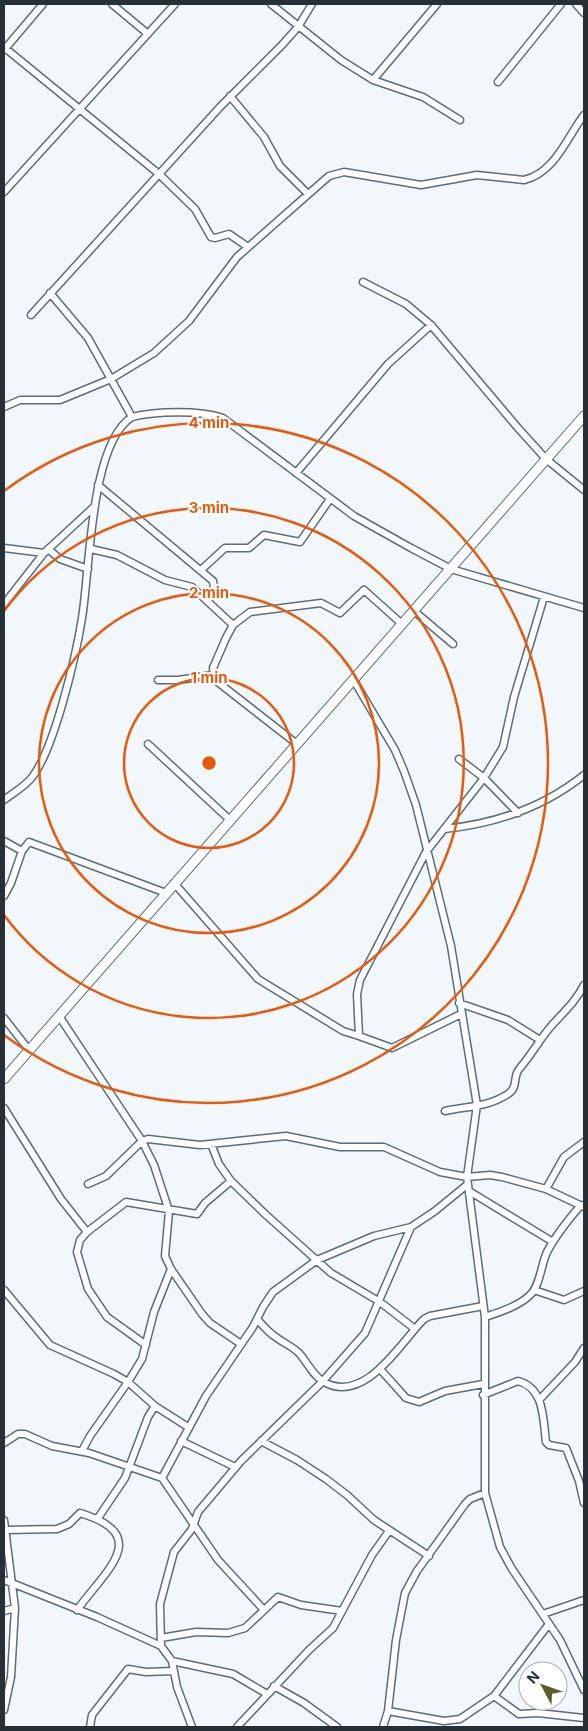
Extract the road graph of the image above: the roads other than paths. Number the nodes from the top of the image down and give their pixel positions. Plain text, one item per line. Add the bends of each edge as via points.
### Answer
1 (43, 4) edge
2 (112, 4) edge
3 (175, 4) edge
4 (271, 4) edge
5 (312, 4) edge
6 (436, 4) edge
7 (561, 4) edge
8 (576, 4) edge
9 (584, 13) edge
10 (298, 27) junction
11 (148, 34) junction
12 (4, 49) edge
13 (373, 80) junction
14 (498, 82) dead end
15 (230, 96) junction
16 (79, 110) junction
17 (584, 114) edge
18 (460, 120) dead end
19 (159, 174) junction
20 (4, 192) edge
21 (307, 193) junction
22 (248, 247) junction
23 (364, 282) dead end
24 (50, 292) junction
25 (31, 315) dead end
26 (431, 325) junction
27 (111, 379) junction
28 (4, 407) edge
29 (584, 416) edge
30 (132, 417) junction
31 (546, 458) junction
32 (296, 473) junction
33 (98, 485) junction
34 (584, 490) edge
35 (330, 499) junction
36 (95, 506) junction
37 (4, 548) edge
38 (91, 549) junction
39 (46, 551) junction
40 (88, 569) junction
41 (451, 569) junction
42 (201, 570) junction
43 (544, 597) junction
44 (208, 601) junction
45 (4, 604) edge
46 (584, 608) edge
47 (414, 611) junction
48 (234, 624) junction
49 (402, 624) junction
50 (453, 644) dead end
51 (213, 675) junction
52 (353, 679) junction
53 (158, 680) dead end
54 (148, 744) dead end
55 (297, 744) junction
56 (459, 759) dead end
57 (584, 774) edge
58 (484, 778) junction
59 (4, 800) edge
60 (518, 813) junction
61 (230, 820) junction
62 (444, 829) junction
63 (4, 841) edge
64 (22, 851) junction
65 (426, 852) junction
66 (174, 883) junction
67 (166, 893) junction
68 (4, 896) edge
69 (584, 985) edge
70 (582, 993) edge
71 (459, 1003) junction
72 (461, 1014) junction
73 (59, 1016) junction
74 (4, 1018) edge
75 (359, 1036) junction
76 (540, 1040) junction
77 (28, 1050) junction
78 (4, 1079) edge
79 (477, 1105) junction
80 (4, 1108) edge
81 (446, 1111) dead end
82 (142, 1141) junction
83 (584, 1142) edge
84 (211, 1144) junction
85 (468, 1180) junction
86 (231, 1181) junction
87 (88, 1184) dead end
88 (546, 1189) junction
89 (469, 1191) junction
90 (583, 1206) edge
91 (169, 1211) junction
92 (411, 1227) junction
93 (87, 1232) junction
94 (553, 1242) junction
95 (318, 1260) junction
96 (171, 1269) junction
97 (4, 1290) edge
98 (534, 1290) junction
99 (584, 1291) edge
100 (380, 1302) junction
101 (483, 1306) junction
102 (485, 1317) junction
103 (257, 1319) junction
104 (415, 1329) junction
105 (241, 1344) junction
106 (146, 1345) junction
107 (584, 1348) edge
108 (380, 1369) junction
109 (128, 1382) junction
110 (322, 1382) junction
111 (483, 1384) junction
112 (483, 1395) junction
113 (540, 1399) junction
114 (155, 1406) junction
115 (188, 1427) junction
116 (182, 1441) junction
117 (261, 1441) junction
118 (4, 1442) edge
119 (82, 1451) junction
120 (129, 1467) junction
121 (235, 1467) junction
122 (162, 1478) junction
123 (484, 1493) junction
124 (584, 1503) edge
125 (98, 1518) junction
126 (4, 1520) edge
127 (194, 1524) junction
128 (5, 1530) edge
129 (389, 1531) junction
130 (428, 1556) junction
131 (4, 1580) edge
132 (11, 1584) junction
133 (584, 1600) edge
134 (15, 1608) junction
135 (77, 1610) junction
136 (264, 1610) junction
137 (4, 1611) edge
138 (342, 1611) junction
139 (542, 1614) junction
140 (549, 1624) junction
141 (161, 1638) junction
142 (161, 1646) junction
143 (172, 1661) junction
144 (173, 1671) junction
145 (274, 1686) junction
146 (584, 1690) edge
147 (267, 1694) junction
148 (494, 1696) junction
149 (4, 1710) edge
150 (388, 1711) junction
151 (584, 1718) edge
152 (460, 1719) junction
153 (90, 1727) edge
154 (192, 1727) edge
155 (237, 1727) edge
156 (337, 1727) edge
157 (383, 1727) edge
158 (465, 1727) edge

1 - 12 street
2 - 11 street
3 - 11 street
4 - 10 street
5 - 10 street
6 - 13 street
7 - 14 street
8 - 9 street
10 - 13 street
10 - 15 street
11 - 16 street
12 - 16 street
13 - 18 street via 423,97
15 - 19 street
15 - 21 street via 264,137 280,166
16 - 19 street
16 - 20 street
17 - 21 street via 557,157 532,178 518,180 471,175 421,185 344,172 328,176
19 - 22 street via 195,209 212,237 229,234
19 - 24 street
21 - 22 street
22 - 27 street via 227,268 189,321 170,340
23 - 26 street via 406,304
24 - 25 street
24 - 27 street via 88,338
26 - 31 street
26 - 32 street via 388,364
27 - 28 street via 60,400 20,400
27 - 30 street
29 - 31 main road
30 - 32 street via 202,414 223,418
30 - 33 street via 118,428 104,460
31 - 34 street
31 - 41 main road
32 - 35 street
33 - 36 street
33 - 42 street
35 - 41 street via 372,527
35 - 42 street via 300,542 264,535 249,548 225,548
36 - 38 street
36 - 39 street
37 - 39 street
38 - 40 street
38 - 44 street via 117,555 165,580 192,587
39 - 40 street
39 - 45 street
40 - 59 street via 75,656 48,743 34,775
41 - 43 street
41 - 47 main road
42 - 44 street via 214,584
43 - 46 street
43 - 58 street via 514,697 503,747
44 - 48 street
47 - 49 main road
47 - 50 street
48 - 49 street via 250,612 268,608 321,603 340,613 364,590
48 - 51 street via 213,668
49 - 52 main road
51 - 53 street
51 - 55 street via 220,685
52 - 55 main road
52 - 65 street via 404,771 416,805
54 - 61 street
55 - 61 main road
56 - 58 street
57 - 60 street
58 - 60 street
58 - 62 street
60 - 62 street via 472,826
61 - 66 main road
62 - 65 street
63 - 64 street
64 - 67 street via 29,842
64 - 68 street
65 - 71 street via 449,934
65 - 75 street via 360,980 357,994
66 - 67 main road
66 - 75 street via 258,979 343,1032
67 - 73 main road
69 - 70 street
70 - 76 street
71 - 72 street
71 - 76 street via 508,1020
72 - 75 street via 396,1047 386,1048
72 - 79 street
73 - 77 main road
73 - 82 street
74 - 77 street
76 - 79 street via 517,1071 516,1084 510,1093 486,1106
77 - 78 main road
79 - 81 street
79 - 85 street
80 - 93 street via 61,1199
82 - 84 street
82 - 87 street via 106,1176
82 - 91 street
83 - 88 street via 564,1156
84 - 85 street via 286,1136 340,1147 384,1147 427,1168
84 - 86 street via 216,1159
85 - 88 street via 490,1175
85 - 89 street
85 - 92 street via 435,1211
86 - 91 street via 197,1214
86 - 95 street
88 - 90 street
89 - 94 street
89 - 101 street
90 - 94 street
91 - 93 street via 126,1202
91 - 96 street via 166,1256
92 - 95 street via 374,1236
92 - 100 street
93 - 106 street via 80,1240 77,1252 88,1288 107,1318
94 - 98 street via 540,1268
95 - 100 street via 342,1281
95 - 103 street via 277,1288
96 - 105 street via 210,1323
96 - 106 street
97 - 109 street via 50,1345
98 - 99 street via 564,1300
98 - 102 street via 509,1308
100 - 104 street
100 - 110 street via 365,1333
101 - 102 street
101 - 104 street via 430,1316
102 - 111 street
103 - 105 street
103 - 110 street via 299,1354
104 - 108 street
105 - 115 street
106 - 109 street via 142,1359
107 - 113 street
108 - 110 street via 348,1387
108 - 111 street via 406,1398 419,1402 445,1391
109 - 114 street
109 - 119 street
110 - 117 street
111 - 112 street
112 - 113 street via 518,1381
112 - 123 street
113 - 124 street via 546,1442 566,1448
114 - 115 street
114 - 120 street
115 - 116 street
116 - 121 street
116 - 122 street
117 - 121 street
117 - 129 street via 340,1489
118 - 119 street via 22,1434 60,1448
119 - 120 street
120 - 122 street
120 - 125 street
121 - 127 street via 198,1512
122 - 127 street
123 - 130 street via 470,1499
123 - 139 street via 500,1547
125 - 128 street via 80,1513 69,1524 57,1529
125 - 135 street via 118,1535 120,1549 114,1562
126 - 128 street
127 - 136 street via 218,1560
127 - 141 street via 174,1552 162,1592
128 - 132 street
129 - 130 street
129 - 138 street via 372,1555
130 - 150 street via 410,1580 405,1593
131 - 132 street
132 - 134 street
132 - 135 street
133 - 139 street
134 - 137 street
134 - 149 street via 11,1677
135 - 142 street
136 - 138 street via 278,1598
136 - 141 street via 245,1628 228,1633 196,1632
138 - 145 street via 329,1633
139 - 140 street
140 - 146 street via 570,1658
140 - 148 street
141 - 142 street
142 - 143 street
143 - 144 street
143 - 147 street via 233,1674
144 - 153 street via 128,1669 92,1715
144 - 154 street
145 - 147 street
145 - 156 street
147 - 155 street
148 - 151 street via 519,1714
148 - 152 street
150 - 152 street via 444,1721
150 - 157 street
152 - 158 street

